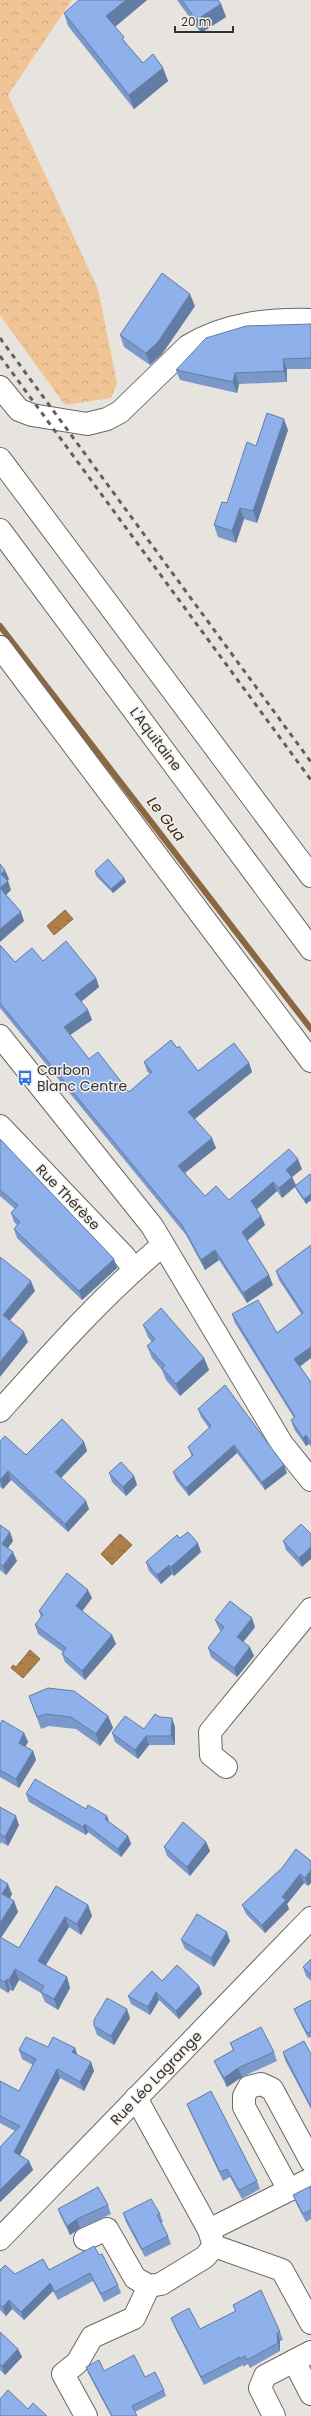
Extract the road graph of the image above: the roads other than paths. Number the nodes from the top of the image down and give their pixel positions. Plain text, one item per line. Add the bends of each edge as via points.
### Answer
1 (311, 320) edge
2 (0, 387) edge
3 (0, 459) edge
4 (0, 530) edge
5 (0, 647) edge
6 (311, 876) edge
7 (311, 949) edge
8 (0, 1036) edge
9 (311, 1061) edge
10 (0, 1126) edge
11 (163, 1245) junction
12 (134, 1269) junction
13 (0, 1411) edge
14 (311, 1480) edge
15 (311, 1609) edge
16 (226, 1767) dead end
17 (311, 1918) edge
18 (136, 2098) junction
19 (311, 2161) edge
20 (311, 2179) edge
21 (289, 2190) junction
22 (212, 2238) junction
23 (0, 2239) edge
24 (85, 2239) dead end
25 (149, 2286) junction
26 (311, 2323) edge
27 (303, 2356) edge
28 (311, 2394) edge
29 (86, 2416) edge
30 (274, 2416) edge

1 - 2 main road via 283,319 252,324 201,338 188,346 120,412 88,424 24,412 12,403
3 - 6 main road
4 - 7 main road, L'Aquitaine
5 - 9 main road
8 - 11 main road via 152,1226
10 - 12 main road, Rue Thérèse
11 - 12 main road
11 - 14 main road via 282,1444
12 - 13 main road via 62,1342
15 - 16 main road via 210,1732 211,1755
17 - 18 main road, Rue Léo Lagrange
18 - 22 main road
18 - 23 main road, Rue Léo Lagrange
19 - 21 main road via 272,2089 262,2084 249,2087 244,2096 244,2107
20 - 21 main road
21 - 22 main road
22 - 25 main road via 205,2257 161,2284
22 - 26 main road via 282,2270
24 - 25 main road via 107,2229 135,2278
25 - 29 main road via 134,2318 92,2337 77,2363 63,2374
27 - 28 main road
27 - 30 main road via 265,2376 260,2388

